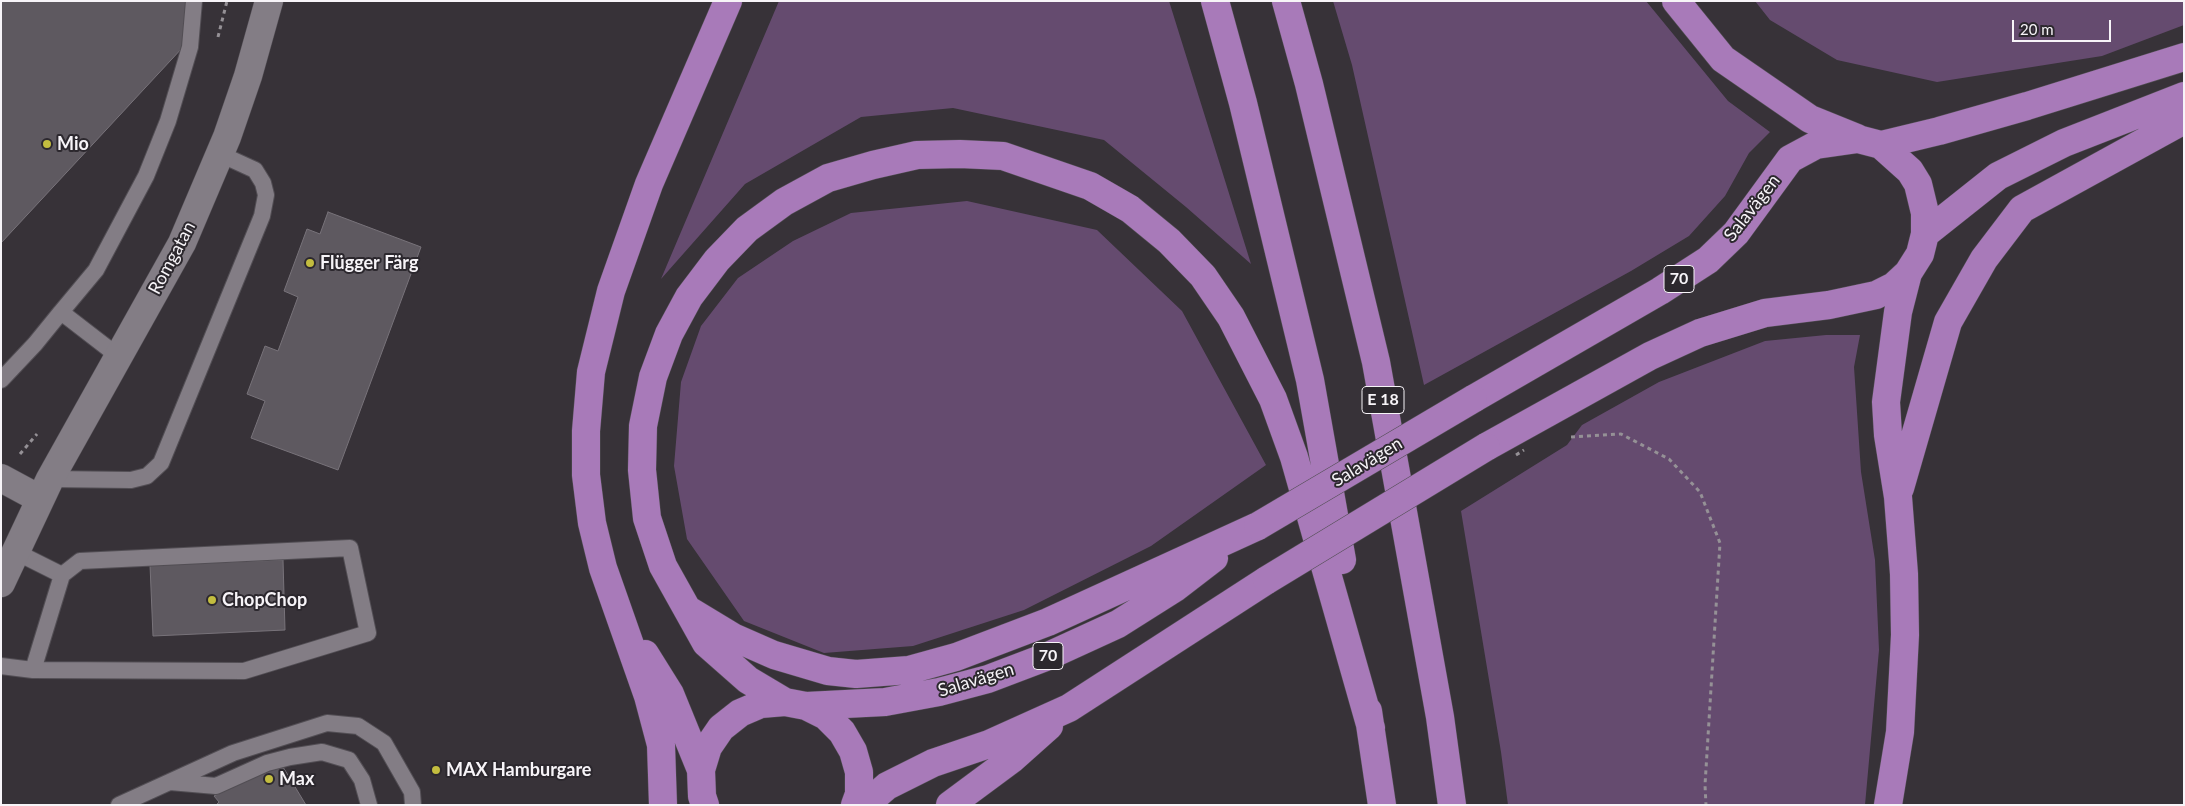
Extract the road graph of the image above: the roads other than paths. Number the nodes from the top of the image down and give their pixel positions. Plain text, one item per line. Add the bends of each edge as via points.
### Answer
1 (194, 1) edge
2 (269, 1) edge
3 (728, 1) edge
4 (1215, 1) edge
5 (1286, 1) edge
6 (1676, 1) edge
7 (2184, 57) edge
8 (2184, 96) edge
9 (2184, 120) edge
10 (1869, 142) junction
11 (220, 154) junction
12 (1925, 234) junction
13 (1908, 273) junction
14 (61, 312) junction
15 (118, 356) junction
16 (1, 380) edge
17 (1, 478) edge
18 (45, 489) junction
19 (1898, 497) junction
20 (1258, 526) junction
21 (16, 552) junction
22 (62, 575) junction
23 (1, 583) edge
24 (688, 610) junction
25 (622, 619) junction
26 (1, 666) edge
27 (32, 670) junction
28 (796, 704) junction
29 (1069, 708) junction
30 (1371, 728) junction
31 (701, 770) junction
32 (169, 782) junction
33 (119, 805) edge
34 (369, 805) edge
35 (413, 805) edge
36 (663, 805) edge
37 (705, 805) edge
38 (855, 805) edge
39 (864, 805) edge
40 (950, 805) edge
41 (1382, 805) edge
42 (1452, 805) edge
43 (1888, 805) edge

1 - 14 lane via 190,47 168,121 124,220 96,270
2 - 11 street, Romgatan via 248,76
3 - 25 highway via 649,184 611,291 591,372 586,475 592,523 603,568
4 - 30 highway via 1310,380
5 - 42 highway, E 18 via 1312,94 1376,362 1440,717
6 - 10 highway via 1723,59 1810,119
7 - 10 highway, Salavägen / 70 via 2000,114
8 - 12 highway via 2064,143 1998,176
9 - 19 highway via 2022,209 1984,259 1948,322
10 - 12 highway via 1910,171 1918,184 1926,213
10 - 20 highway, Salavägen / 70, bridge via 1816,145 1790,159 1736,234 1708,260 1660,292
11 - 15 street, Romgatan via 182,243
11 - 18 lane via 255,170 266,194 262,216 161,463 147,476 131,480
12 - 13 highway via 1920,254
13 - 19 highway via 1898,312 1886,402
13 - 29 highway, bridge via 1894,286 1876,295 1765,313 1700,333 1650,356 1486,446 1267,580
14 - 15 lane
14 - 16 lane
15 - 18 street, Romgatan
17 - 18 street
18 - 21 street, Romgatan
19 - 43 highway via 1905,635 1900,732
20 - 24 highway via 1048,622 956,657 909,670 856,674 828,671 774,656 733,637
20 - 28 highway, Salavägen / 70 via 1175,588 1118,624 1046,657 988,679 939,692 885,702
21 - 22 lane
21 - 23 street, Romgatan
22 - 27 lane
22 - 27 lane via 80,561 350,548 368,633 244,671
24 - 28 highway via 706,643 729,664 748,680
24 - 30 highway via 663,566 647,518 642,426 653,377 669,334 689,297 717,260 747,229 784,202 828,178 917,156 1003,156 1090,186 1130,209 1169,241 1202,276 1231,317 1273,399 1294,457
25 - 31 highway via 670,694
25 - 36 highway via 661,745
26 - 27 lane
28 - 31 highway, Salavägen via 761,704 734,718 721,728 708,747
28 - 38 highway via 832,721 842,732 853,751 859,772 859,794
29 - 39 highway via 989,744 933,763 887,786
29 - 40 highway via 1012,759
30 - 41 highway
31 - 37 highway
32 - 33 lane
32 - 34 lane via 216,786 267,763 322,752 349,760 362,780
32 - 35 lane via 233,753 327,723 358,726 384,743 412,792

